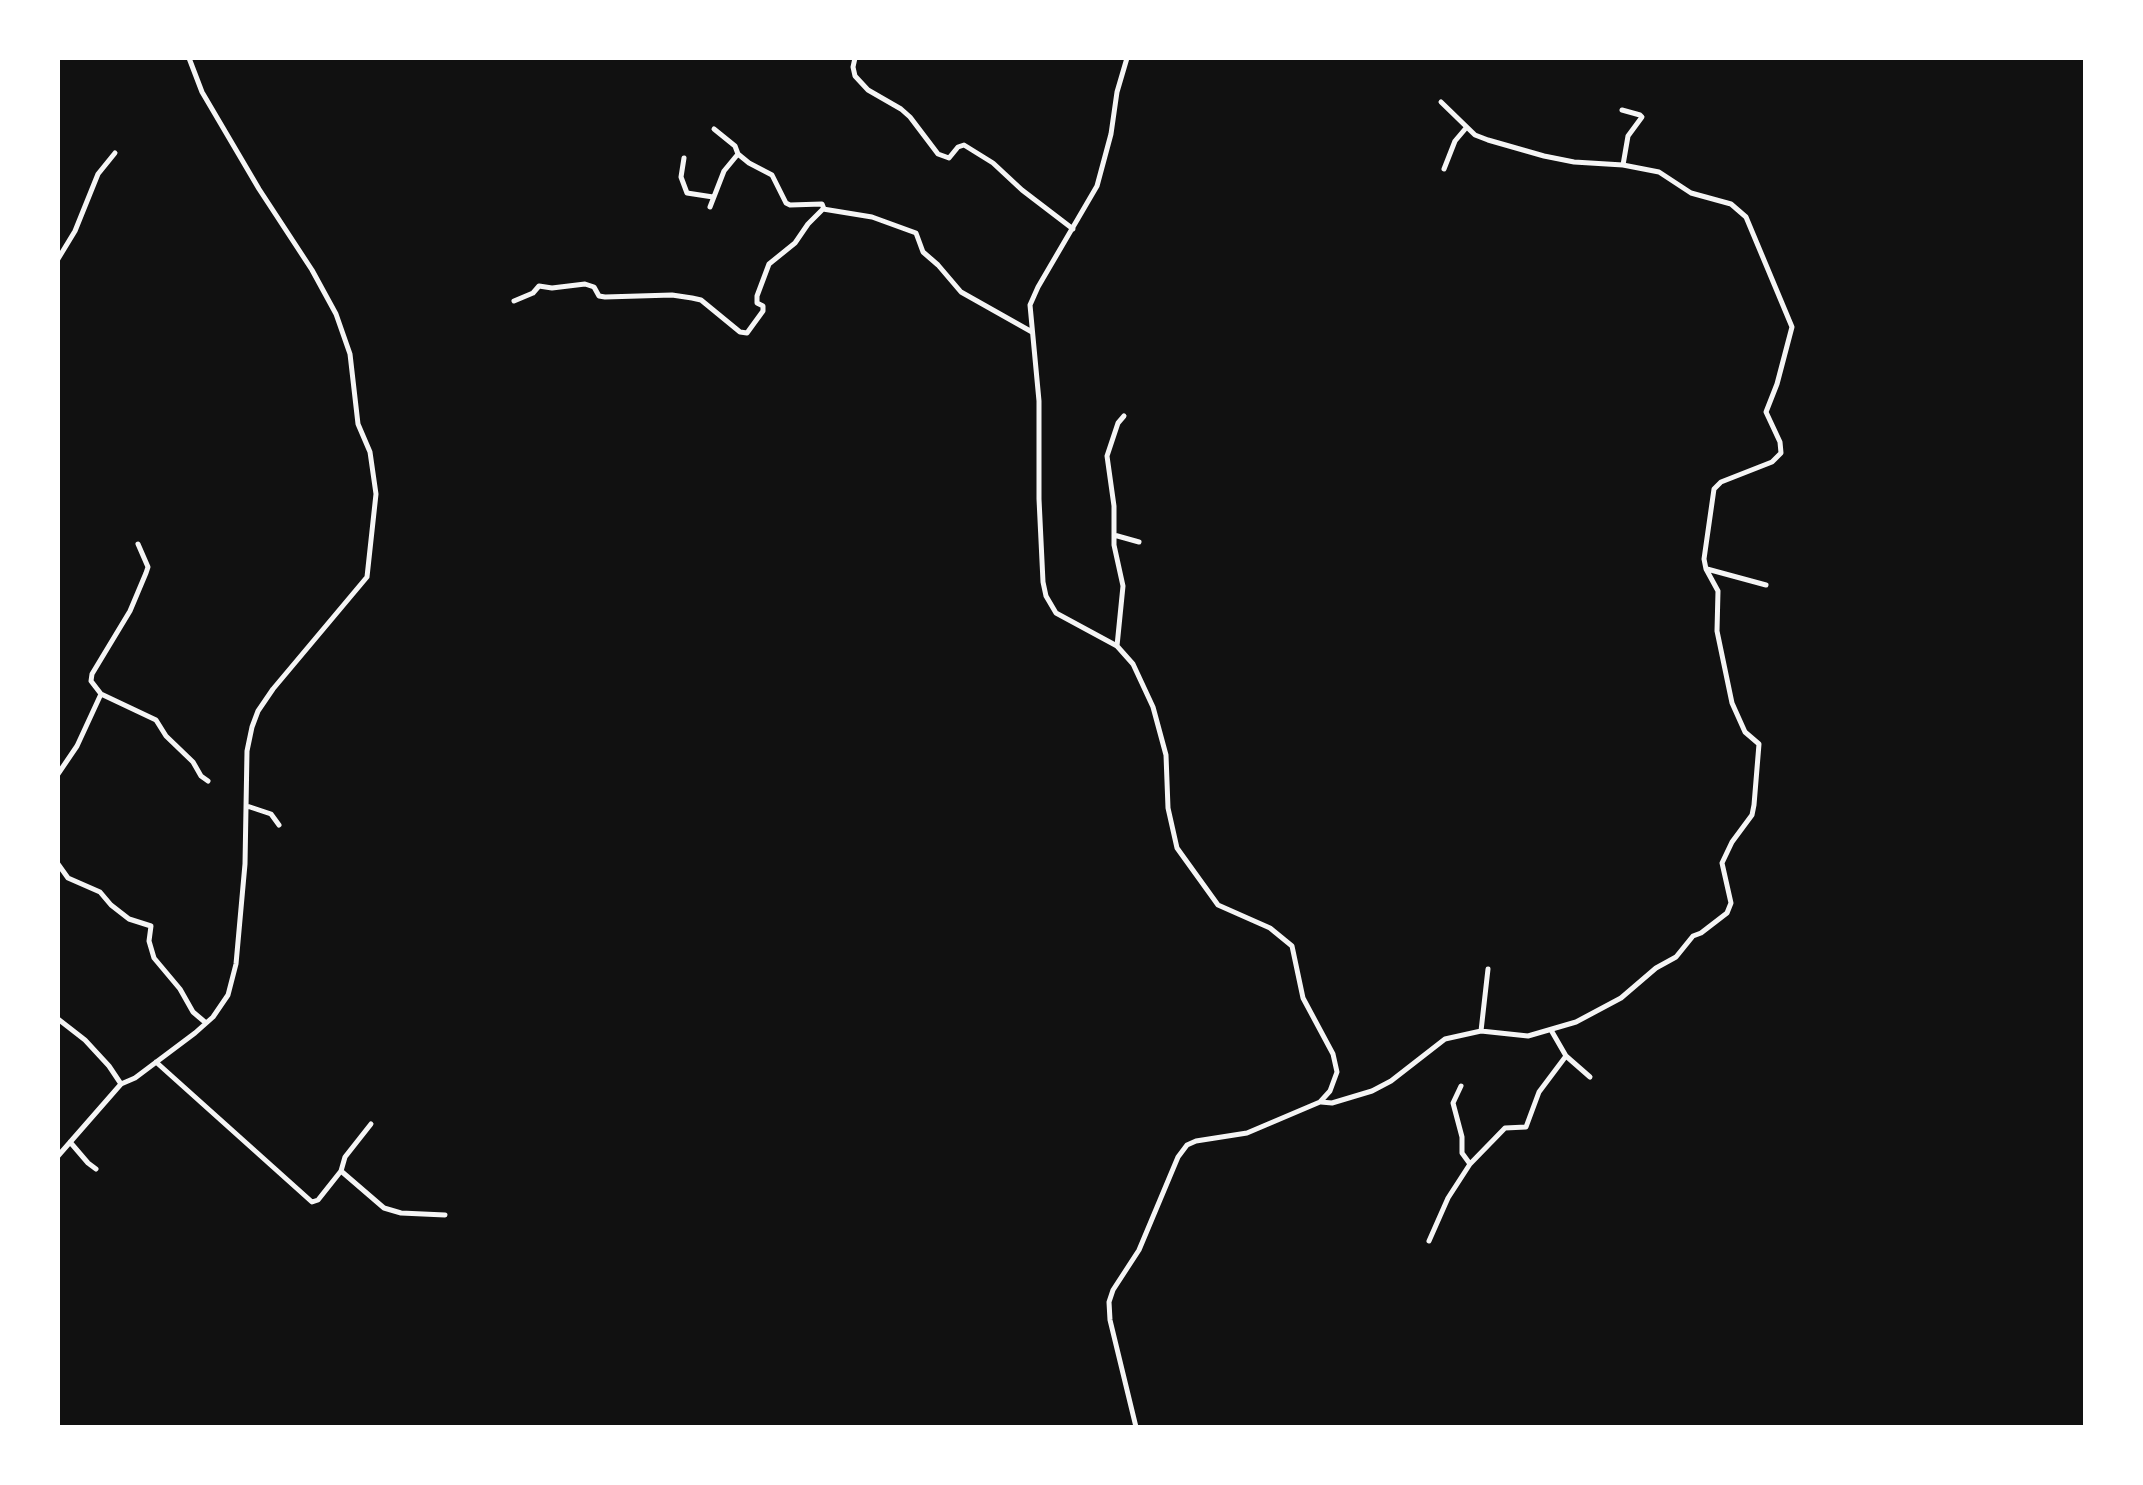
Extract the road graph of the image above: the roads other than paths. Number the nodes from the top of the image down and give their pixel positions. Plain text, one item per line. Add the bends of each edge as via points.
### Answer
1 (189, 58) edge
2 (855, 58) edge
3 (1127, 58) edge
4 (1441, 102) dead end
5 (1622, 110) dead end
6 (1466, 128) junction
7 (714, 129) dead end
8 (115, 153) dead end
9 (738, 154) junction
10 (684, 158) dead end
11 (1623, 165) junction
12 (1444, 169) dead end
13 (713, 197) junction
14 (710, 207) dead end
15 (825, 209) junction
16 (1073, 229) junction
17 (58, 259) edge
18 (514, 301) dead end
19 (1033, 332) junction
20 (1124, 416) dead end
21 (1114, 535) junction
22 (1139, 542) dead end
23 (138, 544) dead end
24 (1706, 569) junction
25 (1766, 585) dead end
26 (1117, 646) junction
27 (101, 694) junction
28 (58, 774) edge
29 (208, 781) dead end
30 (247, 806) junction
31 (279, 825) dead end
32 (58, 864) edge
33 (1488, 969) dead end
34 (58, 1019) edge
35 (206, 1023) junction
36 (1551, 1030) junction
37 (1481, 1031) junction
38 (1566, 1056) junction
39 (156, 1062) junction
40 (1590, 1077) dead end
41 (121, 1084) junction
42 (1461, 1086) dead end
43 (1320, 1102) junction
44 (371, 1124) dead end
45 (70, 1142) junction
46 (58, 1156) edge
47 (1470, 1164) junction
48 (96, 1169) dead end
49 (341, 1171) junction
50 (445, 1215) dead end
51 (1429, 1241) dead end
52 (1136, 1427) edge

1 - 30 street via 202,92 336,314 350,354 358,424 375,478 367,577 258,711 247,751
2 - 16 street via 855,76 910,117 938,154 949,158 964,145
3 - 16 street via 1102,175
4 - 6 street
5 - 11 street via 1642,117 1628,136
6 - 11 street via 1544,156
6 - 12 street
7 - 9 street
8 - 17 street via 98,174
9 - 13 street
9 - 15 street via 772,175 786,203 822,204
10 - 13 street via 681,177 687,193
11 - 24 street via 1659,172 1691,193 1739,209 1792,327 1766,412 1781,453 1714,489
13 - 14 street
15 - 18 street via 769,264 757,296 763,311 747,333 701,300 672,295 605,297 585,284 539,286
15 - 19 street via 872,217 916,233 923,252 961,292
16 - 19 street via 1032,297
19 - 26 street via 1046,596 1056,613
20 - 21 street via 1107,456
21 - 22 street
21 - 26 street via 1123,586
23 - 27 street via 148,567 130,611 92,674
24 - 25 street
24 - 36 street via 1718,591 1717,631 1732,703 1745,732 1759,744 1752,815 1722,863 1730,908 1621,998
26 - 43 street via 1133,664 1153,707 1166,755 1168,808 1177,848 1218,905 1270,928 1292,946 1303,998 1337,1063 1334,1084
27 - 28 street
27 - 29 street via 156,720
30 - 31 street via 271,814
30 - 35 street via 233,983
32 - 35 street via 68,878 100,892 129,919 151,926 154,958
33 - 37 street
34 - 41 street via 85,1040
35 - 39 street
36 - 37 street via 1528,1036
36 - 38 street
37 - 43 street via 1437,1043 1372,1091
38 - 40 street
38 - 47 street via 1539,1092 1526,1127 1505,1128
39 - 41 street
39 - 49 street via 312,1202
41 - 45 street
42 - 47 street via 1453,1103 1462,1153
43 - 52 street via 1247,1133 1196,1141 1178,1157 1139,1250 1109,1302
44 - 49 street via 345,1157
45 - 46 street
45 - 48 street
47 - 51 street
49 - 50 street via 384,1208

